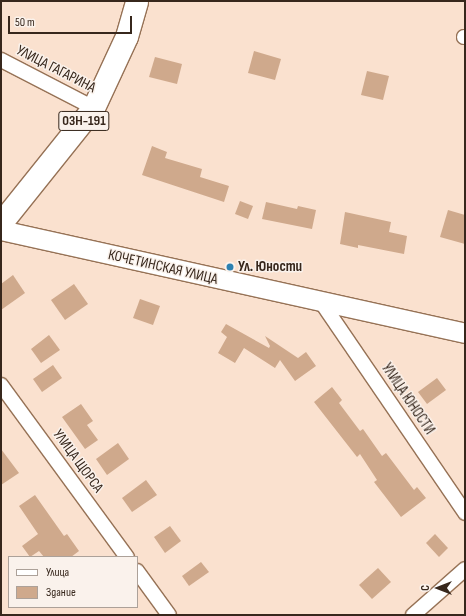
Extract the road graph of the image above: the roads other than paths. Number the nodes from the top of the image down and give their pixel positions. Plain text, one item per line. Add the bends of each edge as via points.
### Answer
1 (137, 1) edge
2 (1, 60) edge
3 (94, 108) junction
4 (1, 224) edge
5 (1, 230) edge
6 (322, 303) junction
7 (465, 333) edge
8 (1, 385) edge
9 (465, 513) edge
10 (126, 556) edge
11 (465, 569) edge
12 (138, 572) edge
13 (169, 615) edge
14 (413, 615) edge

1 - 3 main road, 03Н-191 via 127,37
2 - 3 street, УЛИЦА ГАГАРИНА
3 - 4 main road, 03Н-191
5 - 6 main road, КОЧЕТИНСКАЯ УЛИЦА
6 - 7 main road, КОЧЕТИНСКАЯ УЛИЦА
6 - 9 street, УЛИЦА ЮНОСТИ
8 - 10 street, УЛИЦА ЩОРСА
11 - 14 street
12 - 13 street

